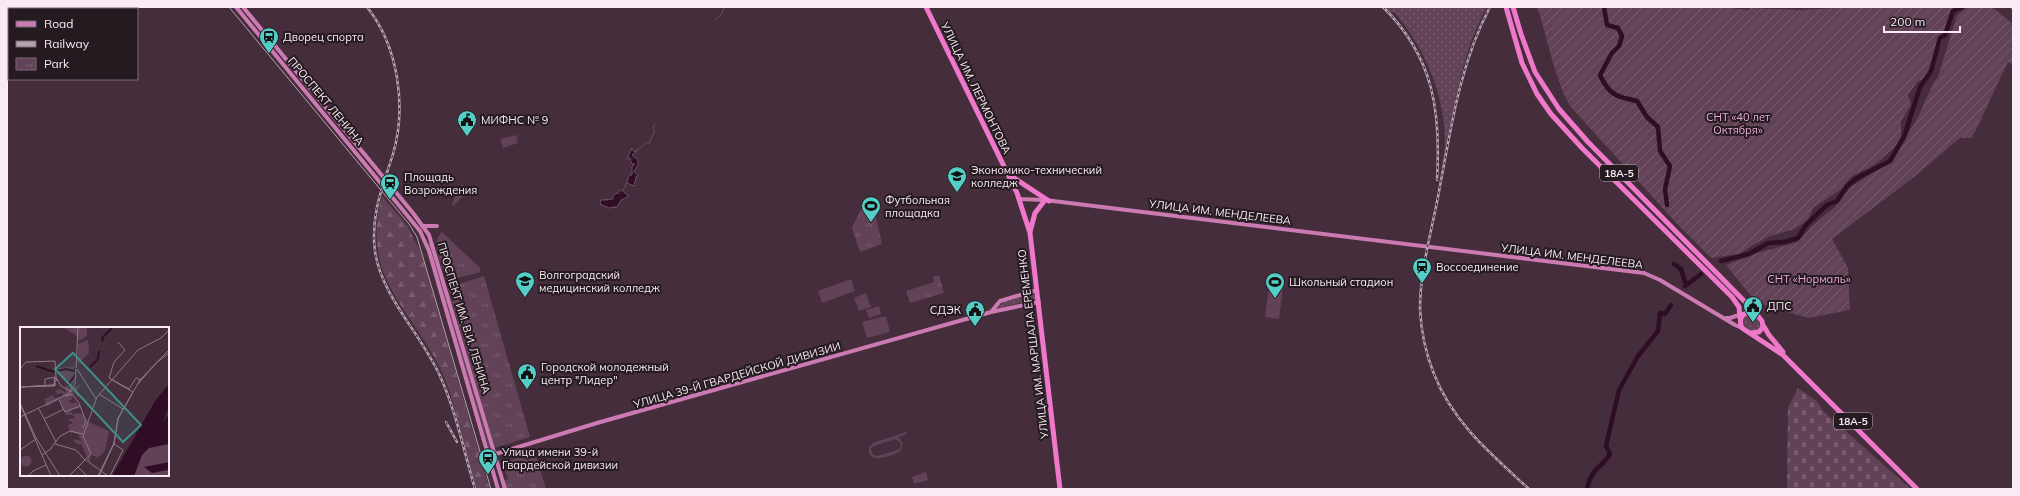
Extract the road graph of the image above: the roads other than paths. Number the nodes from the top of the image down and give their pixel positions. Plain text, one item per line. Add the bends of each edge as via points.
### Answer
1 (236, 7) edge
2 (242, 7) edge
3 (926, 7) edge
4 (1506, 7) edge
5 (1513, 7) edge
6 (265, 38) junction
7 (376, 168) joint
8 (1004, 169) junction
9 (374, 173) joint
10 (390, 189) junction
11 (1019, 199) junction
12 (1047, 200) junction
13 (422, 226) junction
14 (437, 226) dead end
15 (1030, 233) junction
16 (1037, 290) junction
17 (1039, 302) junction
18 (1754, 311) junction
19 (991, 312) junction
20 (1742, 315) junction
21 (1721, 317) junction
22 (1763, 324) junction
23 (1742, 328) junction
24 (1751, 334) junction
25 (495, 454) junction
26 (488, 456) junction
27 (498, 489) edge
28 (505, 489) edge
29 (1060, 489) edge
30 (1917, 489) edge
31 (1920, 489) edge

1 - 6 main road, ПРОСПЕКТ ЛЕНИНА
2 - 6 main road, ПРОСПЕКТ ЛЕНИНА
3 - 8 highway, УЛИЦА ИМ. ЛЕРМОНТОВА
4 - 20 highway, 18А-5 via 1517,49 1528,75 1551,114 1732,297
5 - 18 highway, 18А-5 via 1524,46 1535,72 1559,109 1588,142
6 - 7 main road, ПРОСПЕКТ ЛЕНИНА
6 - 9 main road, ПРОСПЕКТ ЛЕНИНА
7 - 10 main road, ПРОСПЕКТ ИМ. В.И. ЛЕНИНА
8 - 11 highway, УЛИЦА ИМ. ЛЕРМОНТОВА
8 - 12 highway
9 - 10 main road, ПРОСПЕКТ ИМ. В.И. ЛЕНИНА
10 - 13 main road, ПРОСПЕКТ ИМ. В.И. ЛЕНИНА
10 - 26 main road, ПРОСПЕКТ ИМ. В.И. ЛЕНИНА via 420,231 429,251
11 - 12 main road, УЛИЦА ИМ. МЕНДЕЛЕЕВА
11 - 15 highway, УЛИЦА ИМ. МАРШАЛА ЕРЕМЕНКО
12 - 15 highway via 1035,213
12 - 21 main road, УЛИЦА ИМ. МЕНДЕЛЕЕВА via 1644,273
13 - 14 main road
13 - 25 main road, ПРОСПЕКТ ИМ. В.И. ЛЕНИНА via 429,235 437,258
15 - 16 highway, УЛИЦА ИМ. МАРШАЛА ЕРЕМЕНКО
16 - 17 highway, УЛИЦА ИМ. МАРШАЛА ЕРЕМЕНКО
16 - 19 main road, УЛИЦА 39-Й ГВАРДЕЙСКОЙ ДИВИЗИИ via 1000,301
17 - 19 main road, УЛИЦА 39-Й ГВАРДЕЙСКОЙ ДИВИЗИИ
17 - 29 highway, УЛИЦА ИМ. МАРШАЛА ЕРЕМЕНКО
18 - 20 highway
18 - 22 highway, 18А-5
19 - 25 main road, УЛИЦА 39-Й ГВАРДЕЙСКОЙ ДИВИЗИИ
20 - 21 main road
20 - 23 highway, 18А-5
21 - 23 main road, УЛИЦА ИМ. МЕНДЕЛЕЕВА
22 - 24 highway via 1759,332
22 - 31 highway, 18А-5 via 1785,353
23 - 24 highway, 18А-5
24 - 30 highway, 18А-5 via 1784,355
25 - 26 main road, УЛИЦА 39-Й ГВАРДЕЙСКОЙ ДИВИЗИИ
25 - 28 main road, ПРОСПЕКТ ИМ. В.И. ЛЕНИНА
26 - 27 main road, ПРОСПЕКТ ИМ. В.И. ЛЕНИНА

